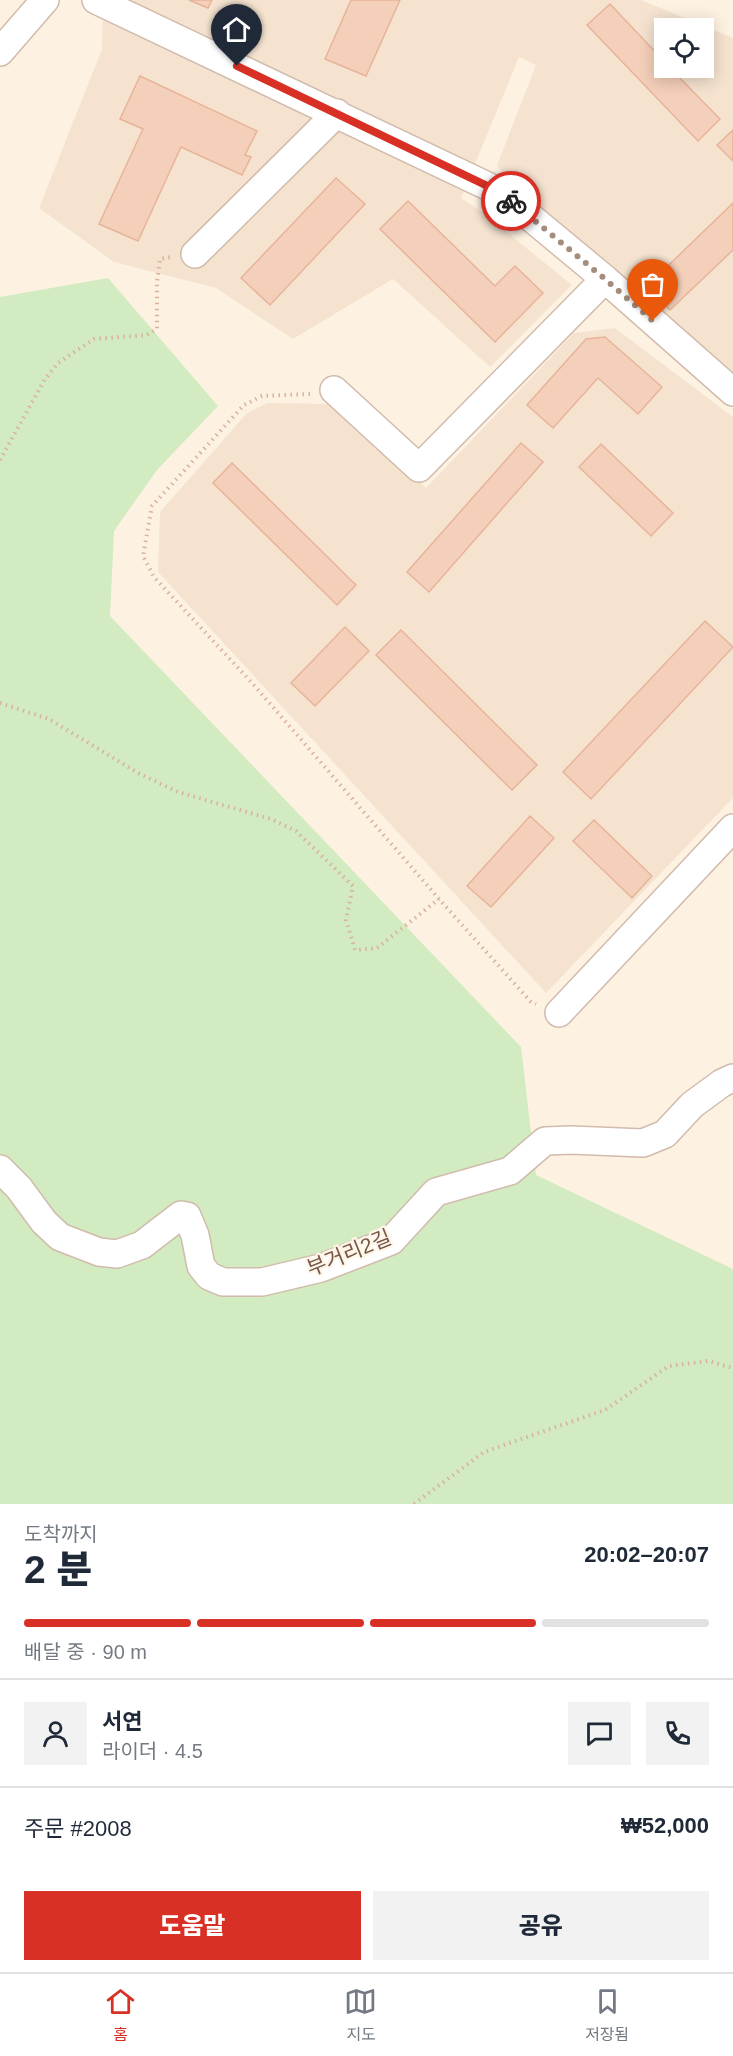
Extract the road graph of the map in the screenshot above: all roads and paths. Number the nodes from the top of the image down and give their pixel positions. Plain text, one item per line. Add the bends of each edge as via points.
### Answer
1 (45, 0) edge
2 (96, 0) edge
3 (0, 52) edge
4 (337, 113) junction
5 (195, 254) joint
6 (605, 279) junction
7 (334, 390) joint
8 (733, 392) edge
9 (0, 460) edge
10 (0, 703) edge
11 (733, 828) edge
12 (439, 899) junction
13 (559, 1013) joint
14 (733, 1078) edge
15 (0, 1169) edge
16 (733, 1368) edge
17 (414, 1504) edge

1 - 3 street
2 - 4 street
4 - 5 street
4 - 6 street via 500,192
5 - 9 path via 160,259 157,329 147,335 94,339 58,363
6 - 7 street via 418,468
6 - 8 street
7 - 12 path via 262,396 243,405 152,506 143,556 154,577 254,684
10 - 12 path via 49,719 138,773 178,792 271,819 296,831 353,885 346,920 355,950 376,948
11 - 13 street
12 - 13 path via 531,1002
14 - 15 street, 부거리2길 via 692,1105 665,1134 643,1143 545,1141 510,1171 436,1192 391,1241 321,1268 262,1282 223,1282 209,1276 201,1266 187,1216 181,1215 142,1245 117,1254 99,1252 60,1237
16 - 17 path via 708,1361 669,1366 605,1410 484,1452

